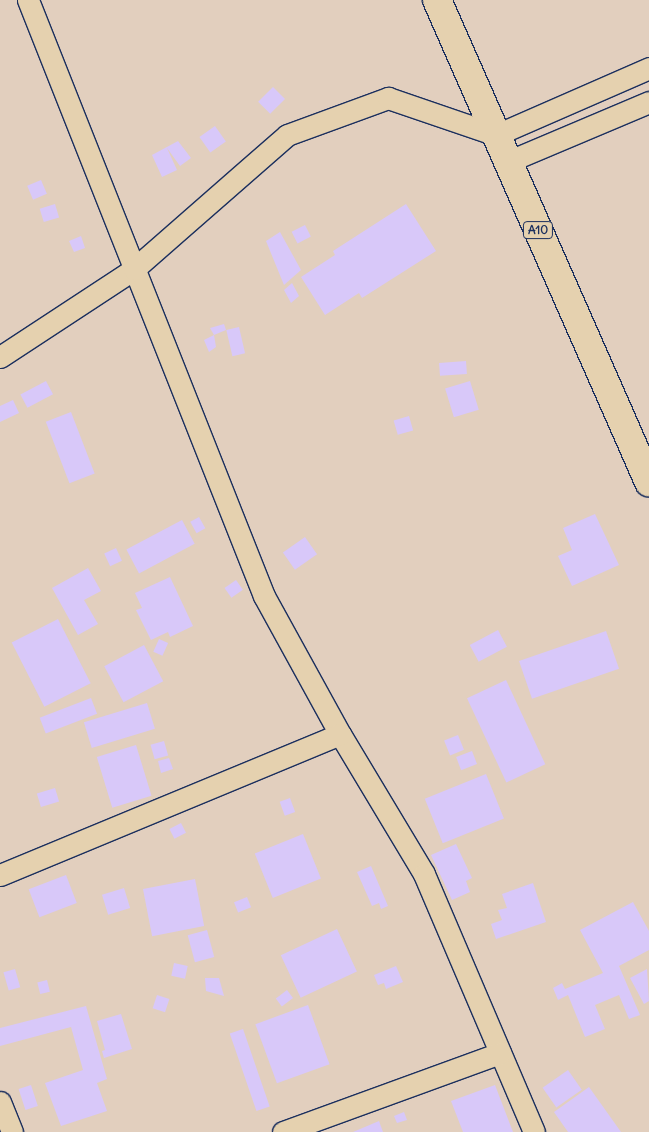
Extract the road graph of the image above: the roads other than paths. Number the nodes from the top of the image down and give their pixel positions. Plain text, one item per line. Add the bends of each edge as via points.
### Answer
1 (28, 0) edge
2 (437, 0) edge
3 (649, 68) edge
4 (649, 102) edge
5 (496, 135) junction
6 (507, 162) junction
7 (134, 269) junction
8 (0, 357) edge
9 (649, 482) edge
10 (340, 734) junction
11 (0, 875) edge
12 (500, 1053) junction
13 (0, 1102) edge
14 (12, 1132) edge
15 (283, 1132) edge
16 (534, 1132) edge

1 - 7 street
2 - 5 highway, A10
3 - 5 street
4 - 6 street
5 - 6 highway, A10
5 - 7 street via 388,98 379,101 287,136
6 - 9 highway, A10
7 - 8 street
7 - 10 street via 264,596
10 - 11 street
10 - 12 street via 424,874
12 - 15 street
12 - 16 street
13 - 14 street

